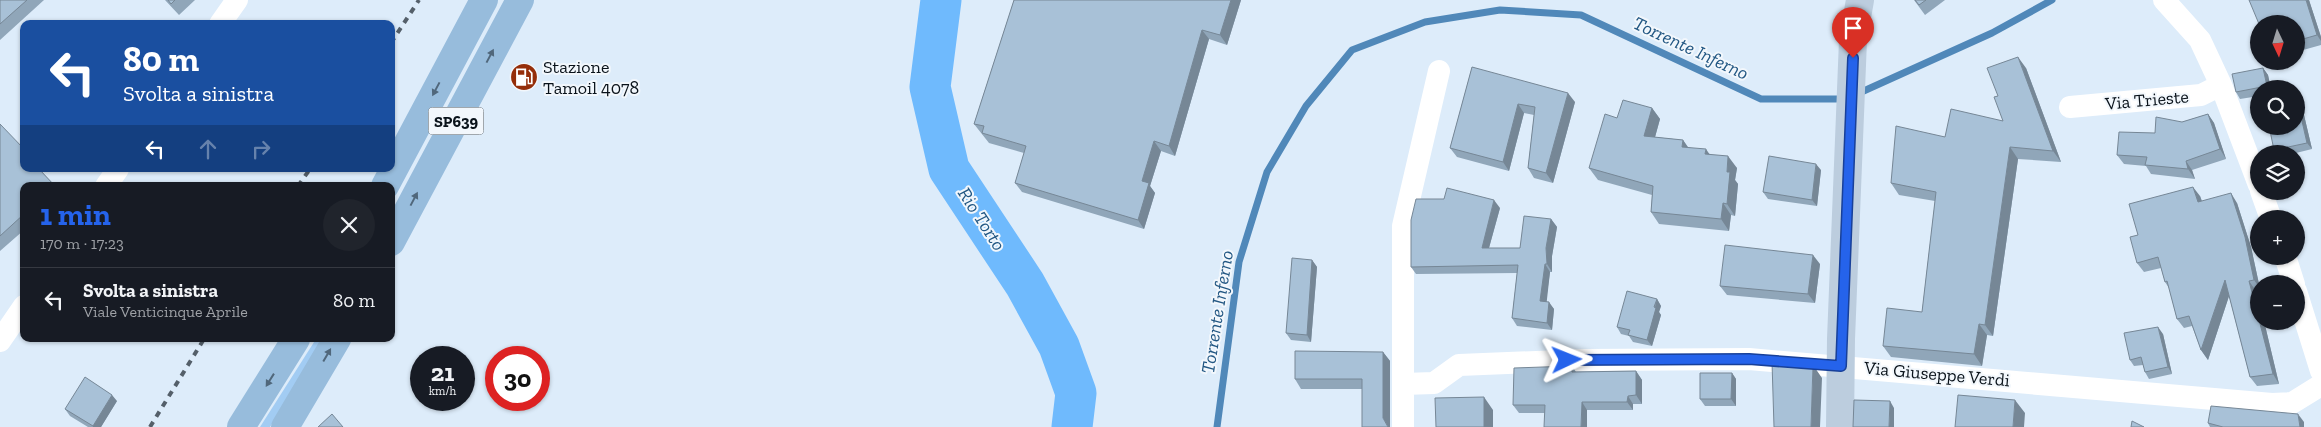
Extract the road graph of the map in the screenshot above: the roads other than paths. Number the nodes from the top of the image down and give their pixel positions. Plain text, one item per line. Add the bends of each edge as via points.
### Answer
1 (237, 0) edge
2 (484, 0) edge
3 (520, 0) edge
4 (1860, 0) edge
5 (2164, 0) edge
6 (223, 20) edge
7 (1439, 71) dead end
8 (2221, 85) junction
9 (2070, 107) dead end
10 (2250, 161) edge
11 (395, 167) edge
12 (395, 234) edge
13 (20, 312) edge
14 (2305, 320) edge
15 (0, 341) edge
16 (294, 342) edge
17 (335, 342) edge
18 (1841, 366) junction
19 (2321, 371) edge
20 (1403, 384) junction
21 (2321, 385) edge
22 (2321, 400) edge
23 (2321, 406) edge
24 (241, 427) edge
25 (285, 427) edge
26 (1403, 427) edge
27 (1840, 427) edge

1 - 6 street
2 -> 11 main road, SP639
12 -> 3 main road, SP639
4 - 18 main road via 1854,40
5 - 8 street via 2200,40
7 - 20 street via 1403,226
8 - 9 street, Via Trieste via 2201,95
8 - 10 street
13 - 15 street
14 - 19 street
16 -> 24 main road
25 -> 17 main road
18 - 20 street, Via Giuseppe Verdi via 1749,359 1459,365 1434,383
18 - 21 street, Via Giuseppe Verdi via 2272,404 2292,403
18 - 27 main road
20 - 26 street
22 - 23 street

